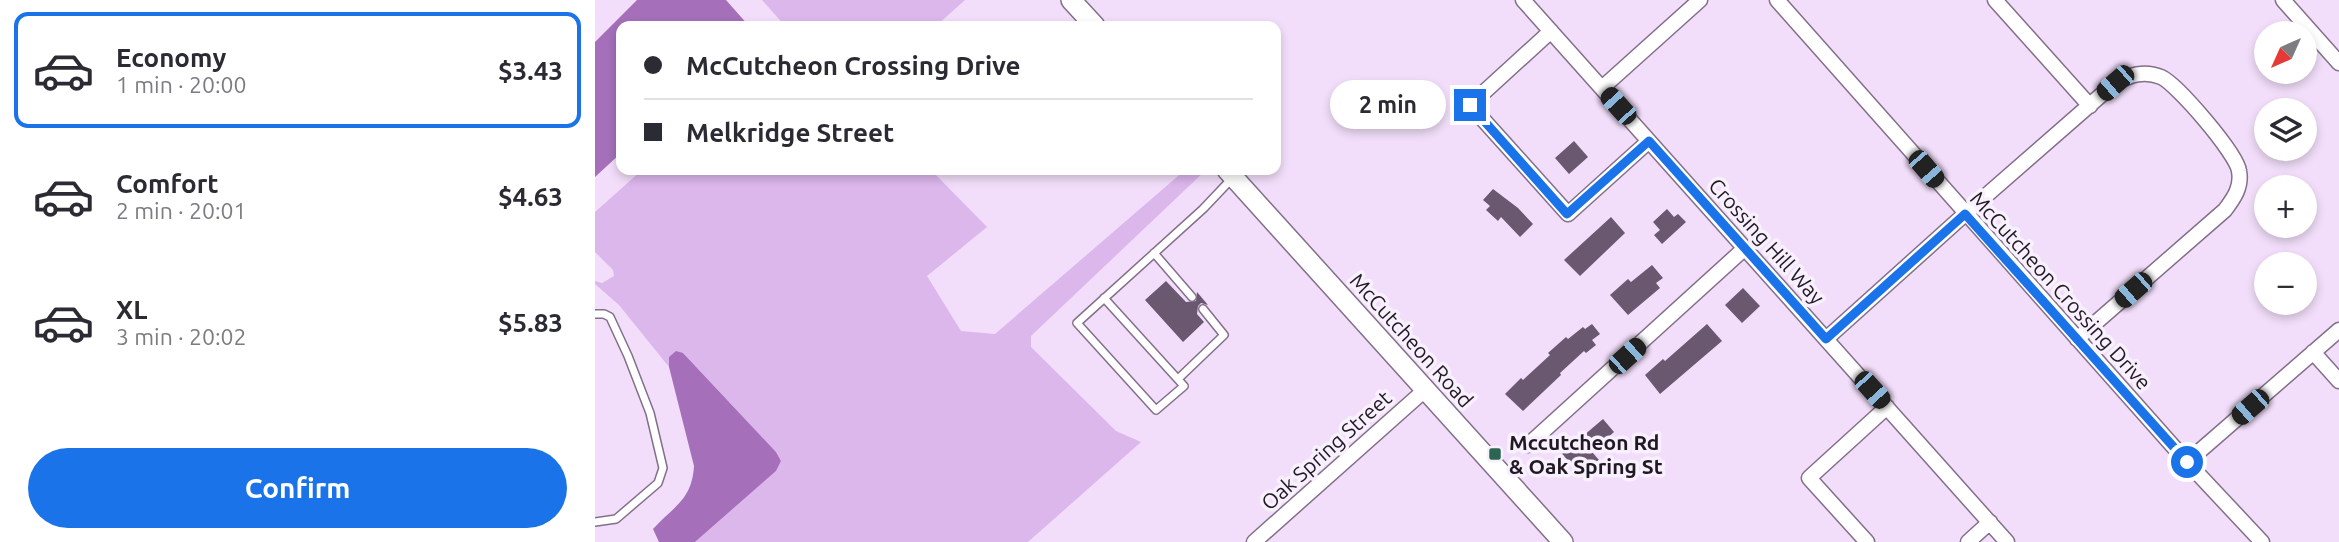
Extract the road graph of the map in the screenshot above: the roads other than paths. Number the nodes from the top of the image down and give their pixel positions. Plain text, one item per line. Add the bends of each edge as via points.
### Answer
1 (1071, 0) edge
2 (1523, 0) edge
3 (1700, 0) edge
4 (1777, 0) edge
5 (1995, 0) edge
6 (2283, 0) edge
7 (1090, 21) edge
8 (1551, 30) junction
9 (2339, 64) edge
10 (1601, 88) junction
11 (2089, 106) junction
12 (1649, 141) junction
13 (1231, 175) edge
14 (1237, 175) edge
15 (1965, 214) junction
16 (1745, 248) junction
17 (1154, 253) junction
18 (1192, 296) dead end
19 (1104, 298) junction
20 (1203, 309) dead end
21 (595, 314) edge
22 (2339, 330) edge
23 (1826, 339) junction
24 (2077, 339) junction
25 (2313, 352) junction
26 (1178, 379) junction
27 (2339, 381) edge
28 (1426, 389) junction
29 (1887, 407) junction
30 (1528, 445) dead end
31 (2187, 462) junction
32 (1990, 522) junction
33 (595, 523) edge
34 (1254, 542) edge
35 (1563, 542) edge
36 (1867, 542) edge
37 (1969, 542) edge
38 (2007, 542) edge
39 (2262, 542) edge

1 - 7 main road
2 - 8 street, Crossing Hill Way
3 - 10 street
4 - 15 street, McCutcheon Crossing Drive
5 - 11 street
6 - 9 street
8 - 10 street, Crossing Hill Way
8 - 12 street via 1470,105 1567,214
10 - 12 street, Crossing Hill Way
11 - 15 street
11 - 24 street via 2129,75 2162,77 2230,150 2239,170 2238,192 2225,210
12 - 16 street, Crossing Hill Way
13 - 17 lane
14 - 28 main road, McCutcheon Road
15 - 23 street
15 - 24 street, McCutcheon Crossing Drive
16 - 23 street, Crossing Hill Way
16 - 30 street
17 - 18 lane
17 - 19 lane
19 - 26 lane
19 - 26 lane via 1077,323 1156,410 1184,386
20 - 26 lane via 1224,335
21 - 33 lane via 610,317 628,355 650,413 663,468 659,483 616,519
22 - 25 street
23 - 29 street, Crossing Hill Way
24 - 31 street, McCutcheon Crossing Drive
25 - 27 street
25 - 31 street
28 - 34 street, Oak Spring Street
28 - 35 main road, McCutcheon Road
29 - 32 street, Crossing Hill Way
29 - 36 street via 1809,478
31 - 39 street, McCutcheon Crossing Drive
32 - 37 street
32 - 38 street, Crossing Hill Way

